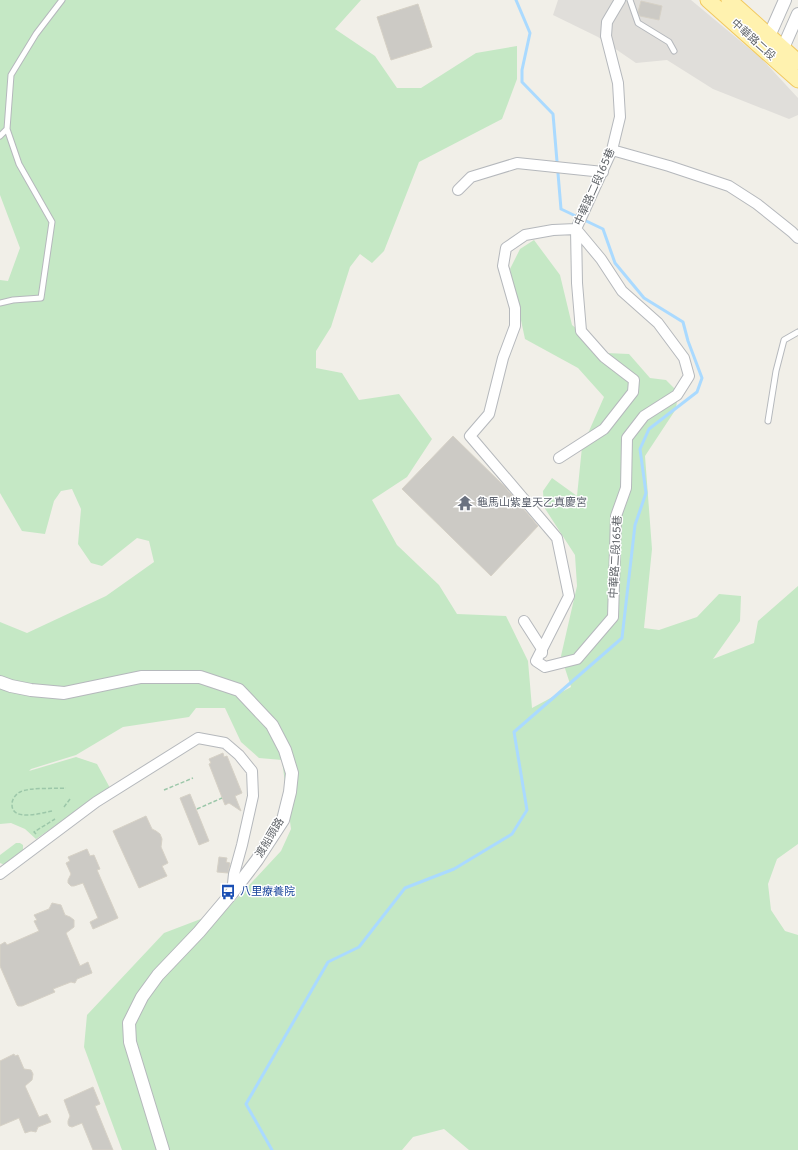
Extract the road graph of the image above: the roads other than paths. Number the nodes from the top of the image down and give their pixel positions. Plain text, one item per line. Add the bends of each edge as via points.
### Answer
1 (62, 0) edge
2 (620, 0) edge
3 (630, 0) edge
4 (708, 0) edge
5 (729, 0) edge
6 (785, 0) edge
7 (798, 14) edge
8 (769, 35) junction
9 (783, 48) junction
10 (764, 49) junction
11 (674, 51) dead end
12 (798, 62) edge
13 (798, 80) edge
14 (7, 129) junction
15 (0, 136) edge
16 (612, 150) junction
17 (603, 172) junction
18 (458, 190) dead end
19 (577, 227) junction
20 (798, 238) edge
21 (0, 303) edge
22 (798, 332) edge
23 (768, 421) dead end
24 (559, 458) dead end
25 (524, 621) dead end
26 (542, 650) junction
27 (0, 682) edge
28 (0, 874) edge
29 (232, 893) junction
30 (163, 1150) edge

1 - 14 lane via 36,34 11,75
2 - 16 street, 中華路二段165巷 via 607,22 606,36 619,96 620,117
3 - 11 lane via 638,23 669,42
4 - 10 main road, 中華路二段
5 - 8 main road, 中華路二段
6 - 8 street
7 - 9 street
8 - 9 main road, 中華路二段
8 - 10 street
9 - 10 street
9 - 12 main road, 中華路二段
10 - 13 main road, 中華路二段
14 - 15 lane
14 - 21 lane via 19,164 52,222 41,298
16 - 17 street, 中華路二段165巷
16 - 20 street via 729,186 757,204
17 - 18 street via 517,163 471,177
17 - 19 street, 中華路二段165巷
19 - 24 street via 577,283 581,331 604,358 634,380 633,392 604,428
19 - 26 street, 中華路二段165巷 via 525,234 506,248 503,266 515,308 515,326 503,358 489,414 470,436 557,538 569,596
19 - 26 street, 中華路二段165巷 via 622,291 658,322 684,358 689,376 677,395 644,416 627,438 626,488 616,516 613,617 577,659 545,667 536,661
22 - 23 lane via 784,340
25 - 26 street
27 - 29 street, 渡船頭路 via 31,690 64,693 141,677 200,678 239,690 272,725 285,750 292,773 283,820
28 - 29 street via 96,802 198,738 225,743 252,771 253,796 234,874
29 - 30 street, 渡船頭路 via 158,975 142,997 129,1023 130,1042

